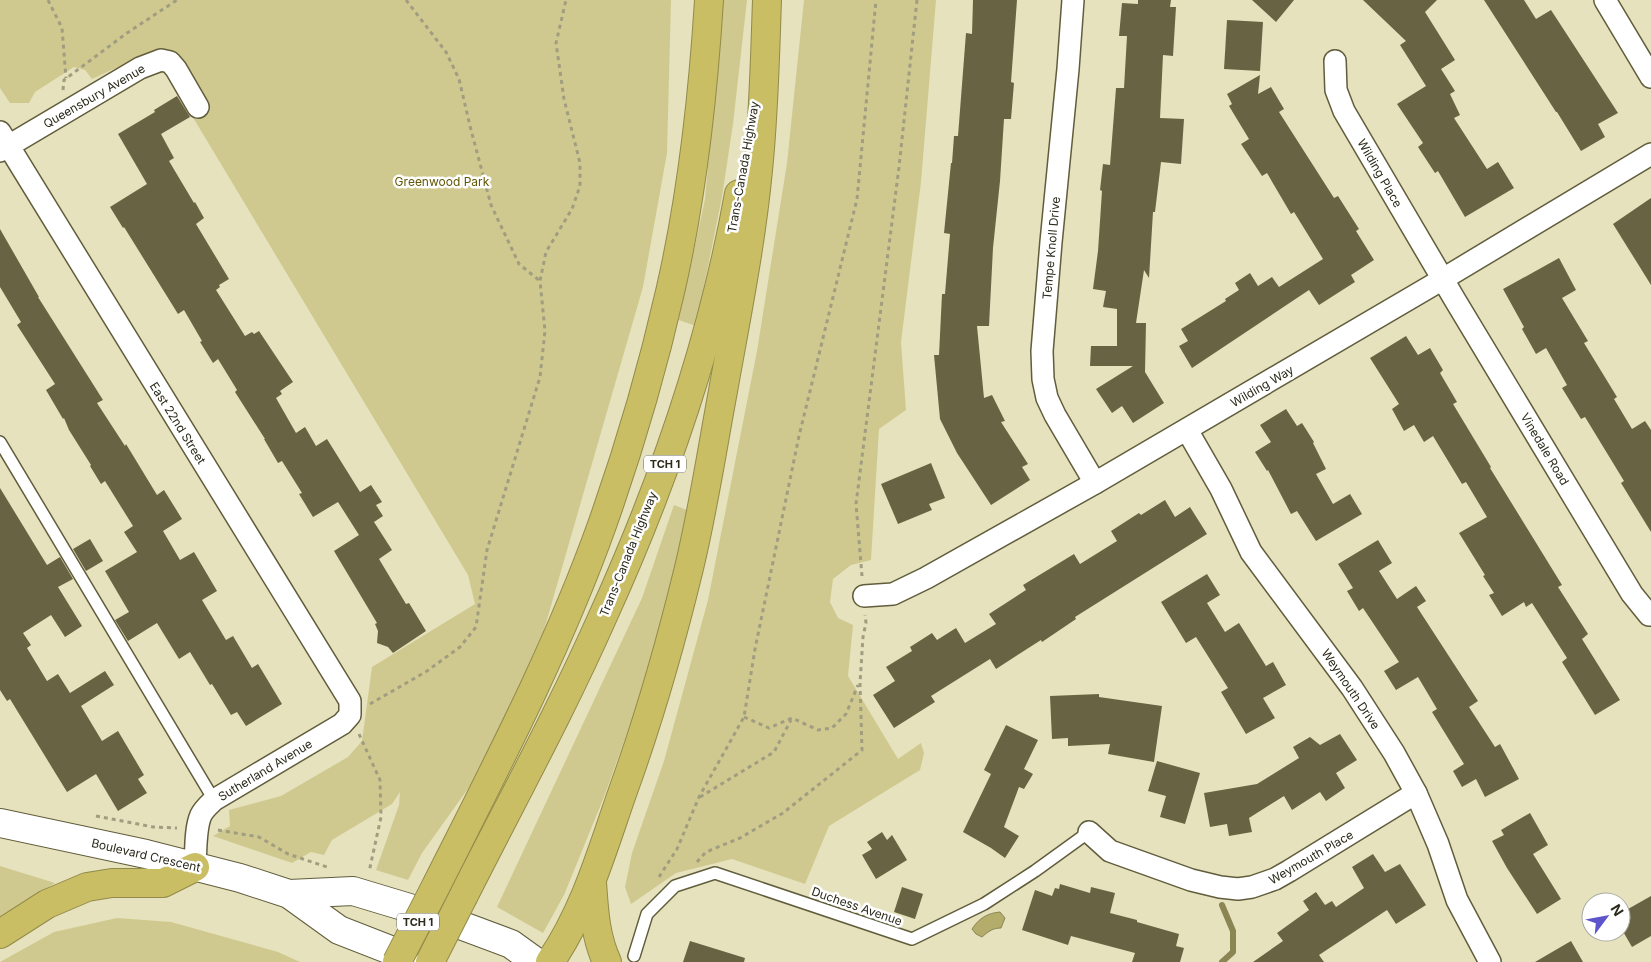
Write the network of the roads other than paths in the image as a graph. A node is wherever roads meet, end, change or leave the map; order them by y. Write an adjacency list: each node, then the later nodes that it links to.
1 (709, 0): 27 (highway, TCH 1, bridge)
2 (766, 0): 22 (highway); 27 (highway, Trans-Canada Highway / TCH 1, bridge)
3 (1073, 0): 13 (street, Tempe Knoll Drive)
4 (1605, 0): 6 (street)
5 (1336, 61): 10 (street, Wilding Place)
6 (1651, 77)
7 (198, 107): 8 (street, Queensbury Avenue)
8 (3, 143): 16 (street, East 22nd Street)
9 (1651, 154): 10 (street, Wilding Way)
10 (1443, 279): 11 (street, Wilding Way); 15 (street, Vinedale Road)
11 (1187, 430): 13 (street, Wilding Way); 17 (street, Weymouth Drive)
12 (0, 442): 18 (lane)
13 (1095, 483): 14 (street, Wilding Way)
14 (864, 596)
15 (1651, 616)
16 (350, 715): 18 (street, Sutherland Avenue)
17 (1416, 793): 20 (street, Weymouth Place); 32 (street, Weymouth Drive)
18 (214, 800): 21 (street, Sutherland Avenue)
19 (0, 823): 21 (main road, Boulevard Crescent)
20 (1089, 832): 26 (lane, Duchess Avenue)
21 (195, 866): 23 (main road, Boulevard Crescent); 25 (highway)
22 (592, 880): 30 (highway); 31 (highway)
23 (289, 894): 24 (main road, Boulevard Crescent); 27 (main road, Boulevard Crescent)
24 (431, 924): 28 (main road); 29 (main road)
25 (0, 934)
26 (634, 956)
27 (414, 961)
28 (512, 962)
29 (536, 962)
30 (550, 962)
31 (607, 962)
32 (1490, 962)

